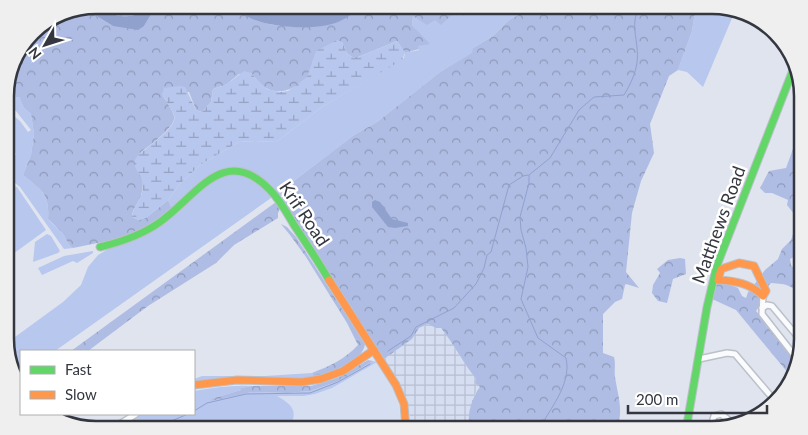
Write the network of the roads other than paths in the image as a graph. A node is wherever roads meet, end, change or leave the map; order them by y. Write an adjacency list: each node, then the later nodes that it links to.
1 (791, 75): 8 (street, Matthews Road)
2 (100, 247): 6 (street, Krif Road)
3 (763, 296): 3 (street); 4 (street)
4 (762, 308): 5 (street); 7 (street)
5 (794, 332)
6 (374, 350): 9 (street); 12 (street, Krif Road)
7 (793, 353)
8 (699, 359): 10 (street); 13 (street, Matthews Road)
9 (195, 385)
10 (771, 396)
11 (729, 420): 14 (street)
12 (406, 421)
13 (688, 421)
14 (713, 421)

